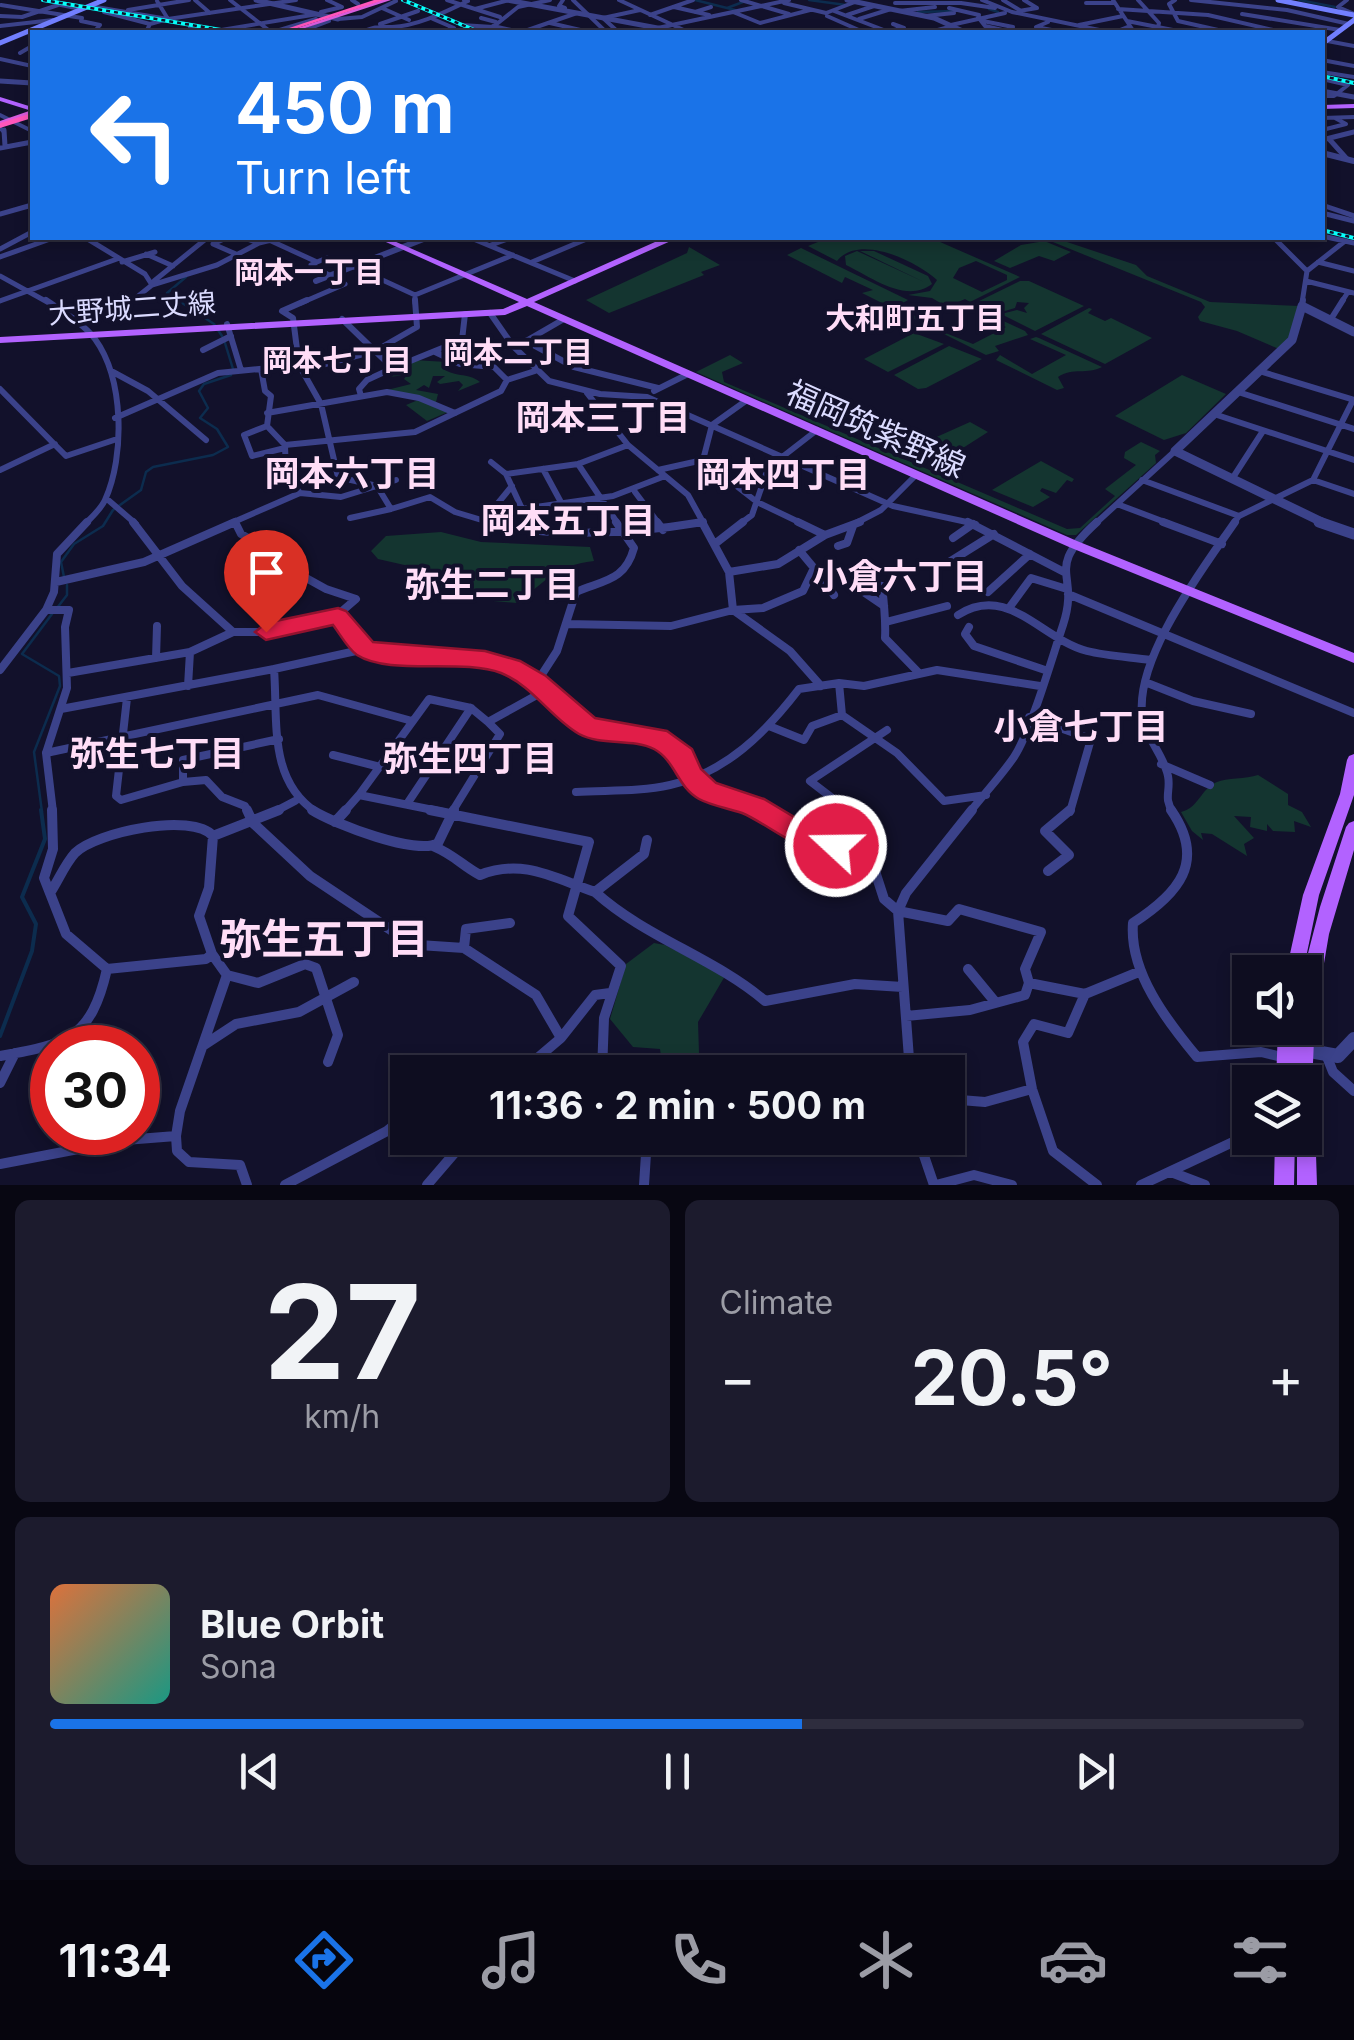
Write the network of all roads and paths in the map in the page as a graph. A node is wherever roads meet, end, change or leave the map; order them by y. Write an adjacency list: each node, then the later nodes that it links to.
1 (26, 0): 41 (street)
2 (188, 0): 28 (street); 70 (street)
3 (230, 0): 49 (street)
4 (256, 0): 33 (street)
5 (296, 0): 33 (street)
6 (327, 0): 34 (street)
7 (464, 0): 39 (street)
8 (508, 0): 40 (street); 72 (street)
9 (550, 0): 40 (street)
10 (564, 0): 51 (street)
11 (573, 0): 77 (street)
12 (619, 0): 52 (street)
13 (692, 0): 44 (street)
14 (741, 0): 42 (street)
15 (789, 0): 30 (street)
16 (982, 0): 47 (street)
17 (1003, 0): 60 (street)
18 (1024, 0): 48 (street)
19 (1138, 0): 54 (street)
20 (1175, 0): 67 (street)
21 (1191, 0): 38 (street)
22 (1256, 0): 46 (street)
23 (1278, 0): 31 (main road)
24 (1348, 0): 98 (street)
25 (384, 1): 29 (street); 82 (highway); 82 (highway); 87 (street); 131 (highway)
26 (444, 1): 39 (street)
27 (853, 1): 35 (street); 59 (street)
28 (158, 2): 56 (street); 93 (street)
29 (358, 2): 34 (street); 82 (street)
30 (782, 2): 42 (street); 53 (street)
31 (1290, 2): 55 (street); 98 (main road)
32 (92, 4): 56 (street); 62 (street); 76 (main road); 106 (street)
33 (272, 4): 49 (street); 82 (street)
34 (338, 4): 82 (street)
35 (874, 4): 43 (street); 79 (street)
36 (960, 4): 43 (street); 43 (street); 47 (street); 90 (street)
37 (1086, 4): 61 (street)
38 (1216, 4): 46 (street); 81 (street)
39 (455, 5): 71 (street); 72 (street)
40 (532, 5): 51 (street); 103 (street)
41 (1, 6): 62 (street)
42 (766, 6): 64 (street); 73 (street)
43 (895, 6): 65 (street); 69 (street)
44 (674, 7): 63 (street); 78 (street)
45 (711, 7): 63 (street)
46 (1250, 7): 55 (street); 75 (street)
47 (998, 8): 66 (street)
48 (1037, 8): 60 (street); 96 (street)
49 (240, 9): 50 (street); 107 (street)
50 (218, 10): 70 (street); 116 (street)
51 (561, 10): 68 (street)
52 (640, 10): 78 (street); 89 (street)
53 (810, 10): 73 (street); 74 (street)
54 (1148, 10): 61 (street); 67 (street); 118 (street)
55 (1287, 10): 97 (street); 98 (street)
56 (119, 11): 93 (street)
57 (418, 11): 87 (street)
58 (429, 11): 71 (street)
59 (834, 11): 74 (street); 79 (street)
60 (1021, 11): 66 (street)
61 (1120, 11): 85 (street); 114 (street); 118 (street)
62 (39, 12): 76 (street); 99 (street)
63 (695, 12): 83 (street)
64 (733, 12): 73 (street); 83 (street)
65 (882, 12): 69 (street); 95 (street)
66 (1012, 12): 90 (street); 96 (street)
67 (1174, 12): 81 (street); 120 (street)
68 (577, 13): 77 (street); 104 (street)
69 (909, 13): 84 (street)
70 (210, 14): 93 (street)
71 (444, 14): 72 (street); 88 (street)
72 (476, 14): 103 (street); 103 (street)
73 (792, 14)
74 (826, 14): 144 (street)
75 (1242, 14): 91 (street); 97 (street)
76 (66, 15): 92 (main road); 100 (street)
77 (590, 15): 89 (street); 139 (street)
78 (650, 15): 109 (street)
79 (847, 15): 95 (street)
80 (1068, 15): 96 (street)
81 (1208, 15): 91 (street)
82 (330, 16): 86 (street); 101 (street); 132 (highway)
83 (712, 16): 109 (street)
84 (924, 16): 90 (street); 111 (street)
85 (1096, 16)
86 (301, 17): 94 (street); 101 (street)
87 (400, 18): 102 (street); 108 (street)
88 (429, 18): 102 (street); 135 (street)
89 (603, 18): 119 (street); 140 (street)
90 (979, 18): 111 (street); 150 (street)
91 (1229, 19): 120 (street); 156 (street)
92 (53, 20): 99 (street); 161 (main road)
93 (168, 20): 106 (street)
94 (282, 20): 107 (street); 129 (street)
95 (858, 20): 113 (street)
96 (1052, 20): 114 (street); 122 (street)
97 (1285, 20): 157 (street); 158 (street)
98 (1352, 20): 158 (main road)
99 (0, 21)
100 (87, 22): 123 (street); 124 (street)
101 (307, 22): 130 (street)
102 (414, 22): 108 (street)
103 (496, 22): 110 (street); 136 (street)
104 (550, 23): 137 (street); 138 (street)
105 (593, 23): 138 (street)
106 (150, 24): 125 (street)
107 (260, 24): 116 (street); 128 (street)
108 (380, 24): 134 (street)
109 (671, 24): 119 (street); 143 (street)
110 (461, 25)
111 (952, 25): 148 (street); 149 (street)
112 (1023, 25): 122 (street)
113 (870, 26): 121 (street); 147 (street)
114 (1078, 26): 151 (street)
115 (190, 27): 126 (street)
116 (240, 27): 127 (street)
117 (356, 27): 133 (street)
118 (1158, 27): 152 (street); 153 (street)
119 (656, 28): 141 (street); 142 (street)
120 (1207, 28): 154 (street); 155 (street)
121 (878, 29): 145 (street); 146 (street)
122 (1033, 29)
123 (75, 30)
124 (96, 30)
125 (147, 30)
126 (194, 30)
127 (221, 30)
128 (282, 30)
129 (286, 30)
130 (288, 30)
131 (289, 30)
132 (289, 30)
133 (360, 30)
134 (367, 30)
135 (448, 30)
136 (516, 30)
137 (527, 30)
138 (577, 30)
139 (604, 30)
140 (616, 30)
141 (648, 30)
142 (668, 30)
143 (684, 30)
144 (854, 30)
145 (871, 30)
146 (881, 30)
147 (896, 30)
148 (936, 30)
149 (961, 30)
150 (1012, 30)
151 (1101, 30)
152 (1155, 30)
153 (1173, 30)
154 (1201, 30)
155 (1217, 30)
156 (1274, 30)
157 (1282, 30)
158 (1340, 30): 159 (main road)
159 (1325, 41)
160 (1325, 42): 162 (street)
161 (0, 43)
162 (1354, 46)
163 (30, 47): 164 (street)
164 (20, 53)
165 (0, 59): 167 (street)
166 (1325, 61): 168 (street)
167 (30, 62)
168 (1354, 66)
169 (1325, 75): 171 (street)
170 (1325, 76): 175 (street)
171 (1354, 77)
172 (0, 81): 173 (street)
173 (30, 84)
174 (1325, 94): 175 (street)
175 (1338, 94): 177 (street)
176 (0, 97): 180 (main road)
177 (1354, 97)
178 (1354, 106): 179 (main road)
179 (1325, 107)
180 (30, 111)
181 (30, 113): 186 (highway)
182 (30, 113): 186 (highway)
183 (1354, 117): 185 (street)
184 (1325, 118): 185 (street)
185 (1335, 118): 187 (street)
186 (3, 123): 188 (street); 193 (street)
187 (1325, 129)
188 (30, 130)
189 (1354, 132): 191 (street)
190 (1325, 140): 191 (street)
191 (1330, 140): 195 (street)
192 (30, 142): 193 (street)
193 (3, 147)
194 (1325, 154): 195 (street)
195 (1350, 160)
196 (1325, 205): 200 (street)
197 (30, 206): 198 (street)
198 (0, 214)
199 (1325, 214): 200 (street)
200 (1354, 219)
201 (30, 233): 221 (street)
202 (1325, 237): 216 (street)
203 (47, 240): 226 (street)
204 (89, 240): 227 (street)
205 (205, 240): 231 (street)
206 (222, 240): 224 (street)
207 (249, 240): 218 (street)
208 (269, 240): 218 (street); 228 (street)
209 (385, 240): 220 (main road, 福岡筑紫野線)
210 (421, 240): 220 (street)
211 (476, 240): 219 (street)
212 (505, 240): 219 (street)
213 (584, 240): 229 (street)
214 (666, 240): 239 (main road, 大野城二丈線)
215 (1276, 240): 233 (street)
216 (1345, 241): 217 (street); 230 (street)
217 (1354, 243)
218 (258, 244): 224 (street)
219 (490, 246): 225 (street)
220 (403, 247): 232 (street); 235 (main road, 福岡筑紫野線)
221 (0, 249)
222 (155, 252): 223 (street)
223 (146, 254): 227 (street); 231 (street)
224 (236, 254): 241 (street)
225 (513, 255): 229 (street); 235 (street)
226 (0, 257)
227 (120, 260): 241 (street); 242 (street)
228 (318, 262): 232 (street); 236 (street)
229 (532, 262): 239 (street)
230 (1318, 262): 233 (street); 234 (street)
231 (173, 266): 241 (street)
232 (350, 267): 236 (street); 244 (street)
233 (1307, 271): 240 (street)
234 (1354, 271)
235 (466, 274): 244 (street); 246 (main road, 福岡筑紫野線)
236 (329, 275): 238 (street); 255 (street)
237 (0, 276): 242 (street)
238 (316, 280)
239 (575, 281): 246 (main road, 大野城二丈線)
240 (1306, 281): 243 (street); 247 (street)
241 (151, 284): 251 (street)
242 (29, 290): 245 (street); 251 (street)
243 (1351, 293): 254 (street)
244 (415, 296): 250 (street)
245 (0, 301)
246 (528, 303): 248 (main road, 大野城二丈線); 253 (main road, 福岡筑紫野線)
247 (1303, 305): 254 (street); 272 (street)
248 (490, 313): 249 (main road, 大野城二丈線); 263 (street)
249 (465, 314): 250 (main road, 大野城二丈線); 260 (street)
250 (417, 316): 252 (main road, 大野城二丈線); 265 (street)
251 (73, 319): 258 (street)
252 (342, 319): 255 (main road, 大野城二丈線); 265 (street)
253 (564, 319): 262 (street); 274 (main road, 福岡筑紫野線)
254 (1331, 320): 257 (street)
255 (294, 321): 256 (main road, 大野城二丈線); 267 (street)
256 (227, 324): 258 (main road, 大野城二丈線); 259 (street)
257 (1354, 332)
258 (90, 334): 261 (main road, 大野城二丈線); 273 (street)
259 (231, 336): 264 (street); 270 (street)
260 (462, 340): 263 (street); 266 (street)
261 (2, 341)
262 (526, 341): 263 (street); 276 (street)
263 (514, 346): 271 (street)
264 (203, 350)
265 (374, 351): 267 (street); 268 (street)
266 (435, 352): 268 (street); 275 (street)
267 (300, 368): 269 (street); 285 (street)
268 (393, 368): 280 (street)
269 (261, 369): 270 (street); 286 (street)
270 (241, 370): 284 (street)
271 (535, 371): 275 (street); 278 (street)
272 (1259, 371): 279 (street); 283 (street)
273 (113, 372): 284 (street); 289 (street)
274 (688, 374): 276 (street); 282 (main road, 福岡筑紫野線)
275 (508, 380): 287 (street)
276 (658, 388): 281 (street)
277 (0, 389): 299 (street)
278 (583, 391): 281 (street); 300 (street)
279 (1238, 392): 288 (street); 290 (street)
280 (361, 396): 285 (street); 287 (street)
281 (646, 397): 291 (street)
282 (746, 400): 291 (street); 294 (main road, 福岡筑紫野線)
283 (1354, 400): 290 (street)
284 (158, 402): 289 (street); 297 (street)
285 (321, 404): 286 (street); 298 (street)
286 (267, 412): 292 (street)
287 (454, 413): 298 (street)
288 (1214, 414): 295 (street); 302 (street)
289 (114, 418): 296 (street)
290 (1340, 424): 293 (street); 303 (street)
291 (712, 425): 304 (street); 305 (street)
292 (267, 426): 301 (street); 301 (street)
293 (1354, 428)
294 (816, 430): 304 (street); 313 (main road, 福岡筑紫野線)
295 (1264, 431): 303 (street); 314 (street)
296 (117, 439): 299 (street); 326 (street)
297 (206, 440)
298 (330, 442): 301 (street); 318 (street)
299 (56, 444): 310 (street)
300 (628, 445): 308 (street); 311 (street)
301 (285, 446): 321 (street)
302 (1174, 451): 314 (street); 316 (street)
303 (1326, 451): 306 (street); 317 (street)
304 (783, 456): 324 (street); 325 (street)
305 (703, 460): 311 (street); 324 (street)
306 (1354, 460)
307 (491, 462): 312 (street)
308 (578, 464): 309 (street); 329 (street)
309 (543, 468): 312 (street); 328 (street)
310 (0, 470)
311 (662, 473): 320 (street); 336 (street)
312 (506, 474): 319 (street)
313 (916, 474): 325 (street); 347 (main road, 福岡筑紫野線)
314 (1232, 479): 323 (street)
315 (396, 480): 318 (street)
316 (1142, 480): 327 (street); 332 (street)
317 (1313, 480): 322 (street); 323 (street)
318 (378, 486): 321 (street); 330 (street)
319 (512, 486): 331 (street); 334 (street)
320 (635, 492): 329 (street); 340 (street)
321 (300, 493): 335 (street)
322 (1354, 494)
323 (1272, 499): 332 (street); 343 (street)
324 (757, 502): 344 (street); 346 (street)
325 (887, 503): 337 (street); 338 (street)
326 (113, 504): 351 (street); 357 (street)
327 (1117, 504): 347 (street); 348 (street)
328 (563, 506): 329 (street); 331 (street)
329 (605, 506): 341 (street)
330 (391, 509): 333 (street); 334 (street)
331 (522, 509): 339 (street)
332 (1239, 516): 348 (street)
333 (350, 518)
334 (484, 520): 339 (street)
335 (235, 522): 351 (street); 368 (street)
336 (703, 522): 340 (street); 346 (street)
337 (974, 523): 342 (street); 345 (street)
338 (853, 526): 344 (street); 349 (street)
339 (532, 530): 341 (street)
340 (664, 530): 341 (street)
341 (625, 534): 370 (street)
342 (994, 534): 352 (street); 353 (street)
343 (1354, 534)
344 (825, 535): 350 (street)
345 (953, 538)
346 (716, 543): 355 (street)
347 (1073, 544): 356 (street); 360 (main road, 福岡筑紫野線)
348 (1222, 544): 360 (street)
349 (838, 546)
350 (799, 550): 354 (street); 355 (street)
351 (158, 554): 357 (street); 373 (street)
352 (1030, 554): 356 (street); 359 (street)
353 (946, 564)
354 (814, 568): 361 (street); 366 (street)
355 (730, 572): 366 (street)
356 (1064, 572): 358 (street)
357 (56, 582): 365 (street)
358 (1067, 591): 364 (street); 374 (street); 375 (street)
359 (988, 592)
360 (1187, 592): 374 (street); 379 (main road, 福岡筑紫野線)
361 (834, 595)
362 (884, 606): 369 (street)
363 (947, 606): 369 (street)
364 (1009, 608): 367 (street); 375 (street)
365 (49, 609): 382 (street); 385 (street)
366 (733, 610): 370 (street); 390 (street)
367 (958, 615)
368 (338, 616): 373 (street); 376 (street)
369 (886, 622): 384 (street)
370 (566, 624): 386 (street)
371 (156, 626): 378 (street)
372 (969, 627): 383 (street)
373 (233, 632): 377 (street)
374 (1167, 635): 380 (street); 399 (street)
375 (1058, 638): 380 (street); 383 (street)
376 (365, 649): 381 (street); 386 (street)
377 (190, 652): 378 (street); 389 (street)
378 (156, 658): 385 (street)
379 (1354, 658)
380 (1151, 660): 388 (street)
381 (274, 669): 389 (street); 395 (street)
382 (0, 670)
383 (1045, 670): 391 (street)
384 (918, 672): 387 (street); 391 (street)
385 (68, 674): 396 (street)
386 (537, 682): 392 (street)
387 (839, 683): 390 (street); 400 (street)
388 (1150, 684): 394 (street); 413 (street)
389 (188, 686): 393 (street)
390 (821, 686): 405 (street)
391 (1040, 686): 402 (street)
392 (546, 690): 404 (street); 415 (street)
393 (127, 698): 396 (street); 407 (street)
394 (1193, 700): 398 (street); 401 (street)
395 (277, 704): 403 (street); 407 (street); 409 (street)
396 (61, 708): 410 (street)
397 (471, 708): 403 (street); 404 (street); 426 (street)
398 (1196, 713)
399 (1354, 713)
400 (842, 714): 405 (street); 408 (street)
401 (1251, 714)
402 (1029, 716): 424 (street); 435 (street)
403 (412, 721): 414 (street)
404 (488, 722): 427 (street)
405 (768, 726): 415 (street)
406 (887, 730): 408 (street)
407 (122, 736): 410 (street); 418 (street)
408 (876, 738): 424 (street); 433 (street)
409 (279, 739): 418 (street); 425 (street)
410 (46, 753): 438 (street)
411 (333, 755): 414 (street)
412 (1354, 760): 416 (main road)
413 (1161, 764): 419 (street); 447 (street)
414 (380, 766): 423 (street)
415 (691, 775): 420 (street); 433 (street)
416 (1354, 775): 422 (main road)
417 (597, 776): 420 (street)
418 (182, 782): 429 (street)
419 (1210, 785)
420 (598, 790): 421 (street)
421 (576, 792)
422 (1350, 792): 443 (main road)
423 (360, 795): 426 (street); 428 (street)
424 (986, 795): 439 (street)
425 (296, 801): 428 (street); 429 (street)
426 (407, 804): 427 (street)
427 (452, 813): 434 (street); 436 (street)
428 (335, 822): 434 (street)
429 (253, 824): 431 (street); 441 (street)
430 (1354, 827): 444 (main road)
431 (213, 836): 438 (street); 442 (street)
432 (647, 840): 437 (street)
433 (836, 846): 439 (street)
434 (435, 847): 436 (street)
435 (1048, 872)
436 (578, 887): 437 (street); 452 (street)
437 (595, 892): 451 (street)
438 (50, 893): 445 (street)
439 (898, 911): 450 (street); 451 (street)
440 (510, 924): 441 (street)
441 (464, 948): 457 (street)
442 (212, 954): 445 (street); 448 (street)
443 (1298, 955)
444 (1314, 955)
445 (107, 969): 462 (street)
446 (968, 969): 455 (street)
447 (1142, 971): 453 (street); 459 (street)
448 (227, 976): 454 (street); 461 (street)
449 (354, 982): 454 (street)
450 (1029, 983): 453 (street); 455 (street)
451 (904, 987): 456 (street)
452 (610, 993): 457 (street); 464 (street)
453 (1086, 994): 469 (street)
454 (329, 998): 461 (street); 467 (street)
455 (996, 1003): 456 (street)
456 (906, 1016): 465 (street)
457 (560, 1038): 463 (street)
458 (1354, 1039): 466 (street)
459 (1285, 1045)
460 (1302, 1045): 466 (street)
461 (202, 1046): 473 (street)
462 (8, 1054): 468 (street)
463 (540, 1055)
464 (600, 1055)
465 (909, 1055)
466 (1327, 1056): 470 (street)
467 (328, 1062)
468 (0, 1083)
469 (1032, 1088): 471 (street); 488 (street)
470 (1354, 1092)
471 (965, 1100)
472 (390, 1128): 483 (street)
473 (176, 1136): 480 (street); 482 (street)
474 (1232, 1143): 481 (street)
475 (453, 1155): 484 (street)
476 (646, 1155): 485 (street)
477 (924, 1155): 486 (street)
478 (1285, 1155): 491 (main road)
479 (1306, 1155): 492 (main road)
480 (0, 1164)
481 (1172, 1172): 489 (street); 490 (street)
482 (247, 1185)
483 (285, 1185)
484 (427, 1185)
485 (644, 1185)
486 (935, 1185): 487 (street)
487 (1012, 1185)
488 (1097, 1185)
489 (1141, 1185)
490 (1205, 1185)
491 (1284, 1185)
492 (1307, 1185)

